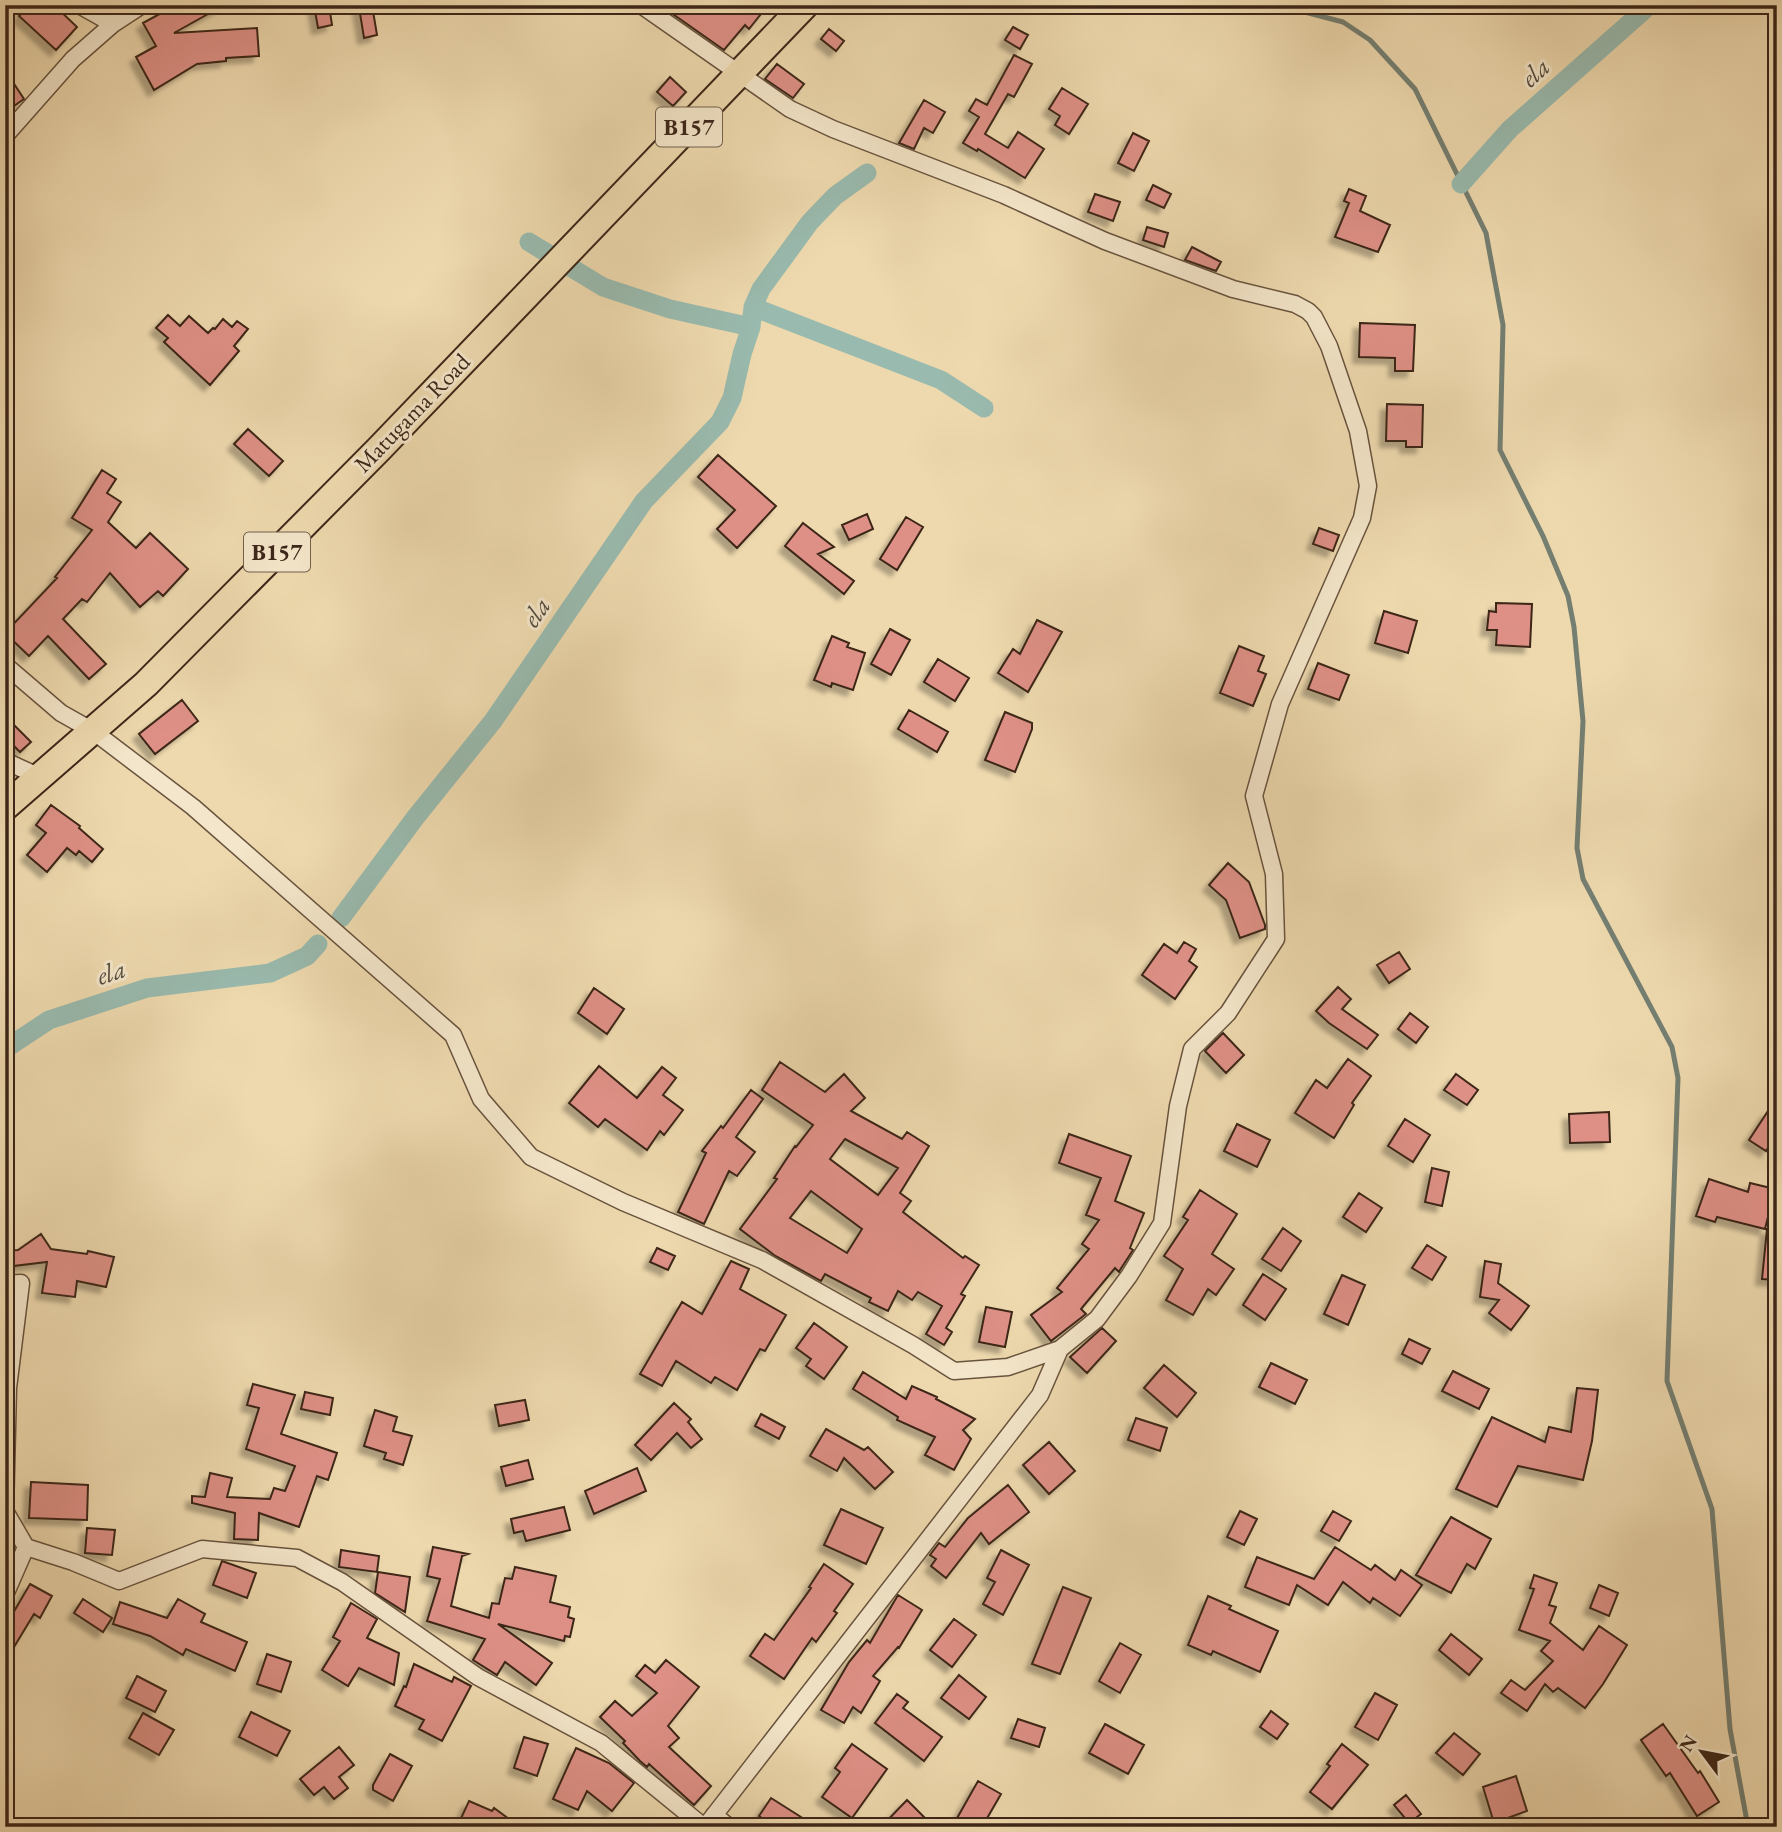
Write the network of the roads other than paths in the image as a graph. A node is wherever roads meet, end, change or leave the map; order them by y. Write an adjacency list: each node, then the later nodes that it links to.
1 (79, 5): 5 (street)
2 (142, 5): 5 (street)
3 (641, 5): 6 (street)
4 (805, 5): 6 (main road, Matugama Road / B157)
5 (113, 24): 7 (street)
6 (741, 73): 9 (main road, Matugama Road / B157); 14 (street)
7 (5, 136)
8 (5, 665): 9 (street)
9 (93, 731): 11 (main road, Matugama Road / B157); 14 (street)
10 (5, 761): 11 (street)
11 (40, 777): 12 (main road, Matugama Road / B157)
12 (5, 807)
13 (5, 1284): 15 (street)
14 (1060, 1349): 17 (street)
15 (26, 1547): 16 (street); 17 (street)
16 (5, 1595)
17 (708, 1823): 18 (street)
18 (729, 1827)

